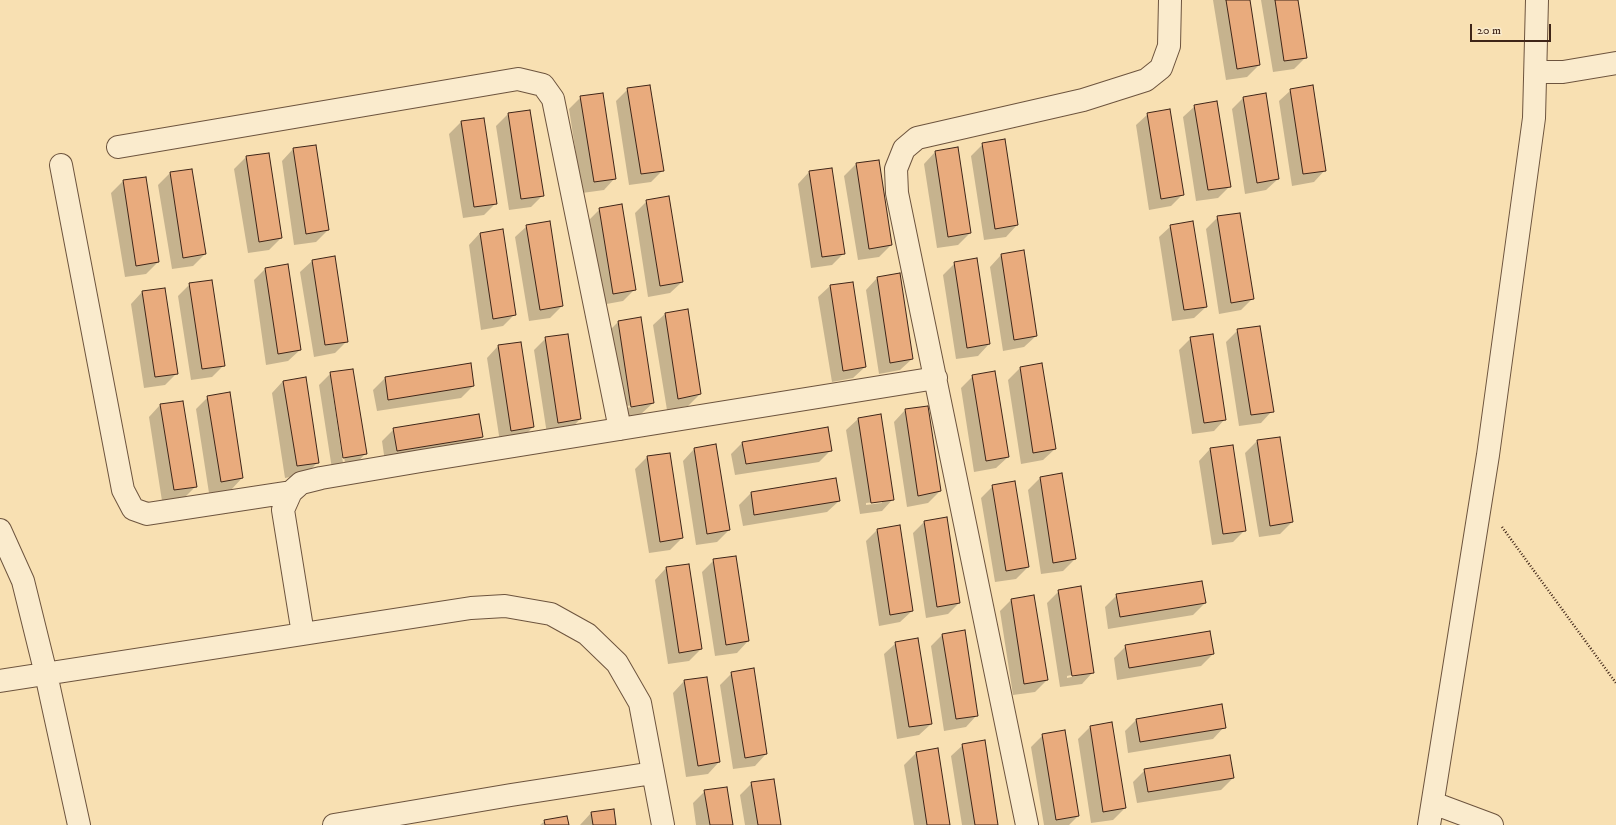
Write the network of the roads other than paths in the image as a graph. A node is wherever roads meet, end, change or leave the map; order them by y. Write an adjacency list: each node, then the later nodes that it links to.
1 (1170, 0): 7 (street)
2 (1537, 0): 4 (street)
3 (1616, 63): 4 (street)
4 (1536, 72): 15 (street)
5 (118, 147): 8 (street)
6 (61, 165): 9 (street)
7 (936, 378): 8 (street); 19 (street)
8 (620, 429): 9 (street)
9 (291, 492): 11 (street)
10 (0, 530): 12 (street)
11 (303, 634): 12 (street); 14 (street)
12 (46, 674): 13 (street); 16 (street)
13 (0, 681)
14 (653, 773): 17 (street); 18 (street)
15 (1433, 803): 20 (street); 21 (street)
16 (79, 825)
17 (334, 825)
18 (663, 825)
19 (1027, 825)
20 (1430, 825)
21 (1492, 825)

